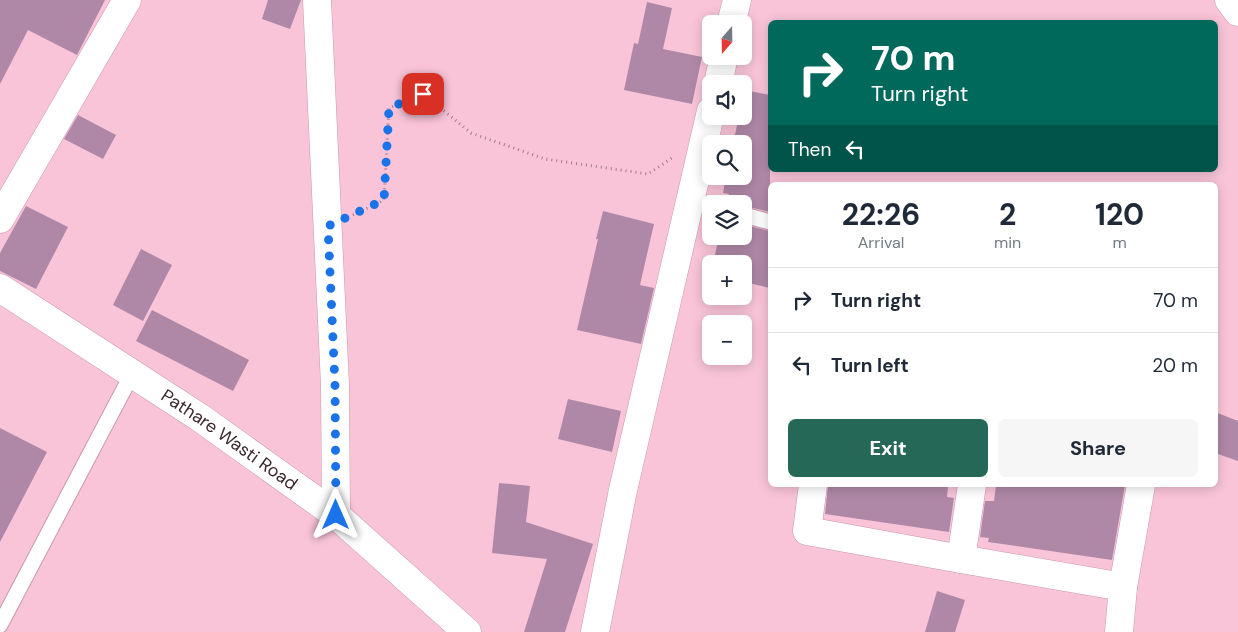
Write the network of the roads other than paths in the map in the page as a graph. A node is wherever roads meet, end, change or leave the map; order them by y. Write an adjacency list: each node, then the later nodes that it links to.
1 (127, 0): 10 (street)
2 (317, 0): 17 (street)
3 (737, 0): 6 (street)
4 (1229, 0): 5 (street)
5 (1238, 12)
6 (734, 15)
7 (708, 125): 8 (street)
8 (701, 204): 22 (street)
9 (752, 217): 11 (lane)
10 (0, 219)
11 (768, 221)
12 (0, 288): 13 (street, Pathare Wasti Road)
13 (132, 374): 17 (street, Pathare Wasti Road); 20 (lane)
14 (813, 487): 18 (street)
15 (972, 487): 18 (street)
16 (1141, 487): 19 (street)
17 (336, 515): 21 (street, Pathare Wasti Road)
18 (960, 559): 19 (street)
19 (1123, 587): 23 (street)
20 (0, 625)
21 (467, 632)
22 (595, 632)
23 (1119, 632)

